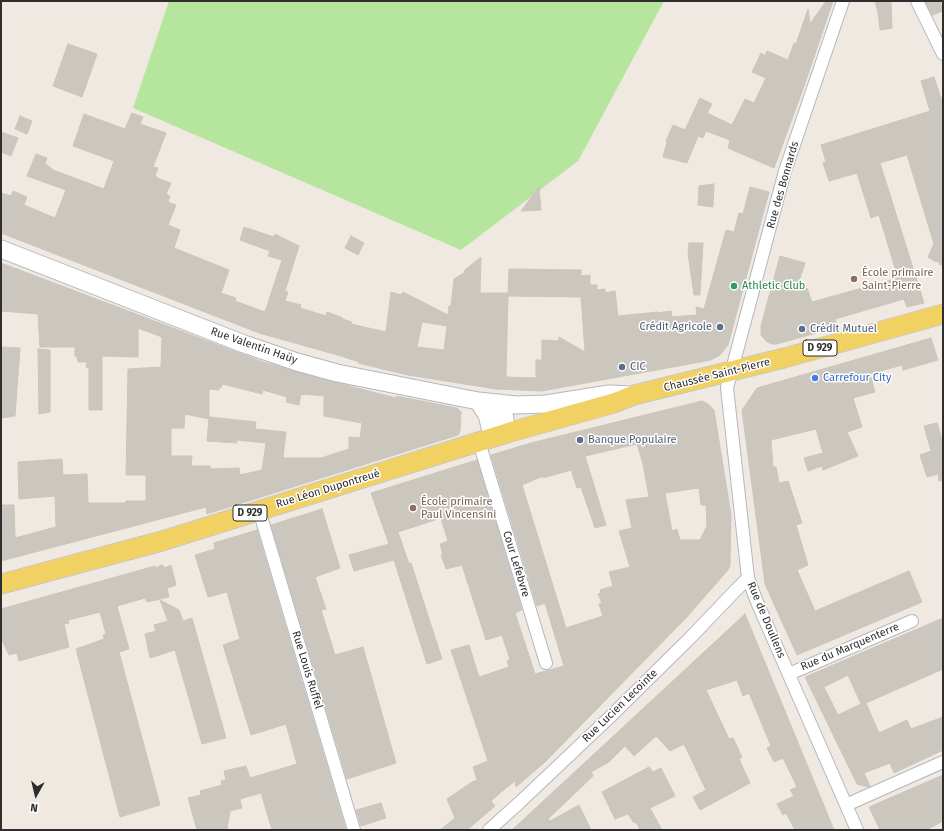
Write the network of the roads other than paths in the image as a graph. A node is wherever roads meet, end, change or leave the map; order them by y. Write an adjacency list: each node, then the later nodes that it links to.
1 (843, 1): 6 (street, Rue des Bonnards)
2 (917, 1): 3 (street)
3 (943, 54)
4 (1, 249): 8 (street, Rue Valentin Haüy)
5 (943, 314): 6 (main road, Chaussée Saint-Pierre / D 929)
6 (731, 372): 7 (main road, Chaussée Saint-Pierre / D 929); 12 (street, Rue de Doullens)
7 (634, 395): 9 (street, D 929); 10 (main road, Chaussée Saint-Pierre / D 929)
8 (478, 401): 9 (street, D 929); 10 (street)
9 (500, 404): 10 (street)
10 (493, 437): 11 (main road, Rue Léon Dupontreué / D 929); 15 (street, Cour Lefebvre)
11 (259, 510): 13 (main road, Rue Léon Dupontreué / D 929); 19 (street, Rue Louis Ruffel)
12 (748, 578): 16 (street, Rue de Doullens); 20 (street, Rue Lucien Lecointe)
13 (1, 584)
14 (912, 621): 16 (street, Rue du Marquenterre)
15 (546, 663)
16 (789, 674): 18 (street, Rue de Doullens)
17 (943, 762): 18 (street)
18 (846, 805): 21 (street, Rue de Doullens)
19 (354, 830)
20 (489, 830)
21 (857, 830)

